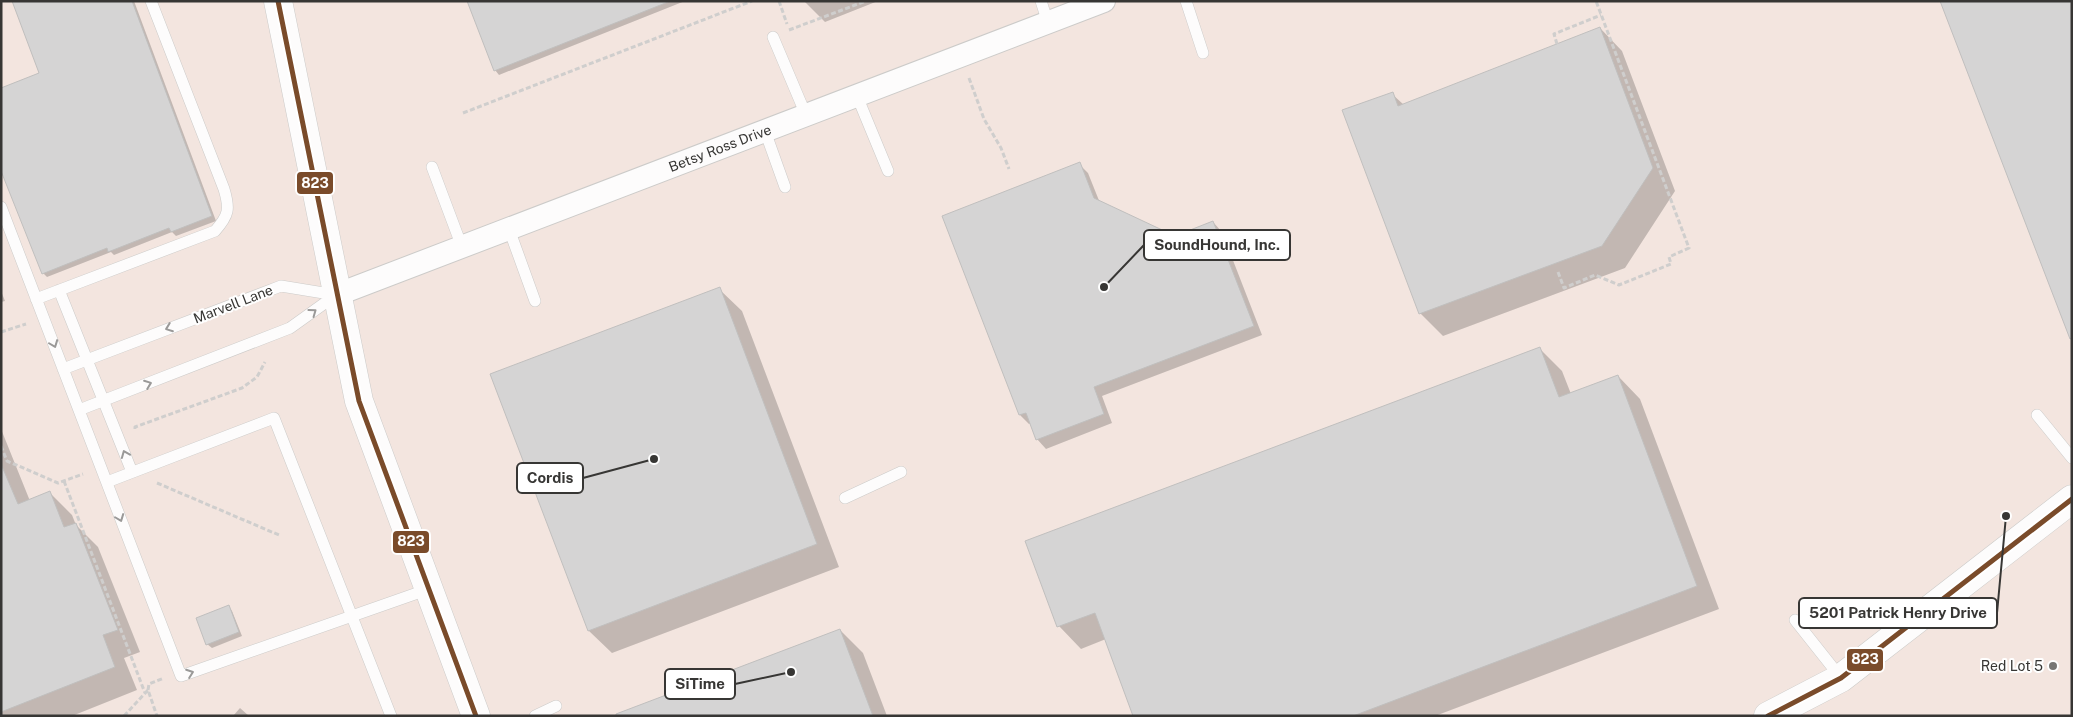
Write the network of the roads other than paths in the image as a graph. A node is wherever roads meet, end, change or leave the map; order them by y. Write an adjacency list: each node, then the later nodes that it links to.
1 (151, 1): 18 (lane)
2 (278, 1): 19 (street)
3 (1041, 1): 6 (lane)
4 (1104, 1): 6 (street, Betsy Ross Drive)
5 (1186, 1): 8 (lane)
6 (1048, 23): 9 (street, Betsy Ross Drive)
7 (774, 37): 10 (lane)
8 (1203, 53)
9 (858, 96): 10 (street, Betsy Ross Drive); 13 (lane)
10 (806, 115): 11 (street, Betsy Ross Drive)
11 (765, 131): 14 (lane); 16 (street, Betsy Ross Drive)
12 (432, 167): 17 (lane)
13 (888, 171)
14 (785, 187)
15 (1, 207): 20 (lane)
16 (509, 229): 17 (street, Betsy Ross Drive); 21 (lane)
17 (462, 247): 19 (street, Betsy Ross Drive)
18 (59, 290): 20 (lane); 22 (lane)
19 (336, 295): 22 (lane, Marvell Lane, one-way to 22); 24 (lane, one-way to 19); 33 (street)
20 (36, 299): 23 (lane, one-way to 23)
21 (535, 302)
22 (87, 360): 23 (lane, Marvell Lane); 24 (lane)
23 (63, 369): 25 (lane)
24 (103, 401): 25 (lane); 28 (lane, one-way to 24)
25 (79, 410): 30 (lane)
26 (2037, 415): 27 (lane)
27 (2072, 458)
28 (132, 472): 30 (lane); 34 (lane)
29 (901, 472): 31 (lane)
30 (106, 482): 34 (lane, one-way to 34)
31 (845, 498)
32 (2072, 499): 36 (street)
33 (429, 589): 34 (lane); 39 (street)
34 (350, 615): 38 (lane)
35 (1795, 620): 36 (lane)
36 (1841, 678): 41 (street)
37 (556, 706): 40 (lane)
38 (391, 716)
39 (476, 716)
40 (535, 716)
41 (1768, 716)

